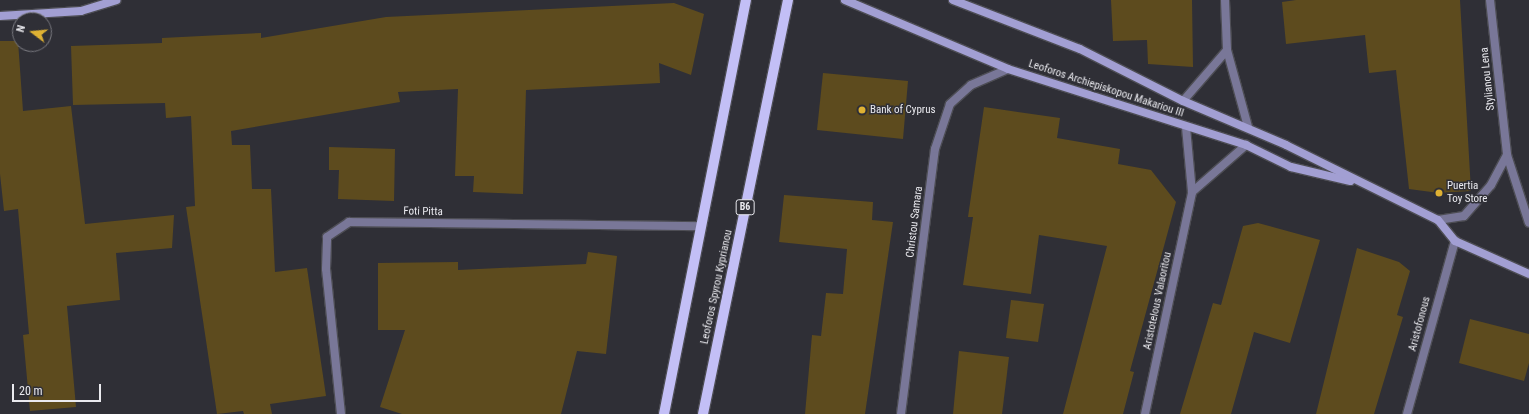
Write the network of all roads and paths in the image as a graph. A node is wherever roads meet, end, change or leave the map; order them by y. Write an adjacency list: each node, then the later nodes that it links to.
1 (116, 0): 8 (main road)
2 (746, 0): 20 (main road)
3 (788, 0): 25 (main road, Leoforos Spyrou Kyprianou / B6)
4 (845, 0): 10 (main road, Leoforos Archiepiskopou Makariou III)
5 (953, 0): 11 (main road, Leoforos Archiepiskopou Makariou III)
6 (1225, 0): 9 (street)
7 (1490, 0): 15 (street, Stylianou Lena)
8 (0, 16)
9 (1227, 50): 11 (street); 13 (street)
10 (1008, 69): 12 (main road, Leoforos Archiepiskopou Makariou III); 26 (street, Christou Samara)
11 (1183, 101): 13 (main road, Leoforos Archiepiskopou Makariou III)
12 (1186, 127): 14 (main road, Leoforos Archiepiskopou Makariou III); 17 (street, Aristotelous Valaoritou)
13 (1248, 127): 16 (main road, Leoforos Archiepiskopou Makariou III)
14 (1246, 145): 16 (main road, Leoforos Archiepiskopou Makariou III); 17 (street)
15 (1507, 155): 18 (street); 19 (street, Stylianou Lena)
16 (1364, 185): 18 (main road, Leoforos Archiepiskopou Makariou III)
17 (1192, 192): 27 (street, Aristotelous Valaoritou)
18 (1438, 220): 21 (main road, Leoforos Archiepiskopou Makariou III)
19 (1529, 223)
20 (700, 226): 23 (street, Foti Pitta); 24 (main road)
21 (1454, 241): 22 (main road, Leoforos Archiepiskopou Makariou III); 28 (street, Aristofonous)
22 (1529, 274)
23 (341, 414)
24 (664, 414)
25 (703, 414)
26 (901, 414)
27 (1145, 414)
28 (1407, 414)

